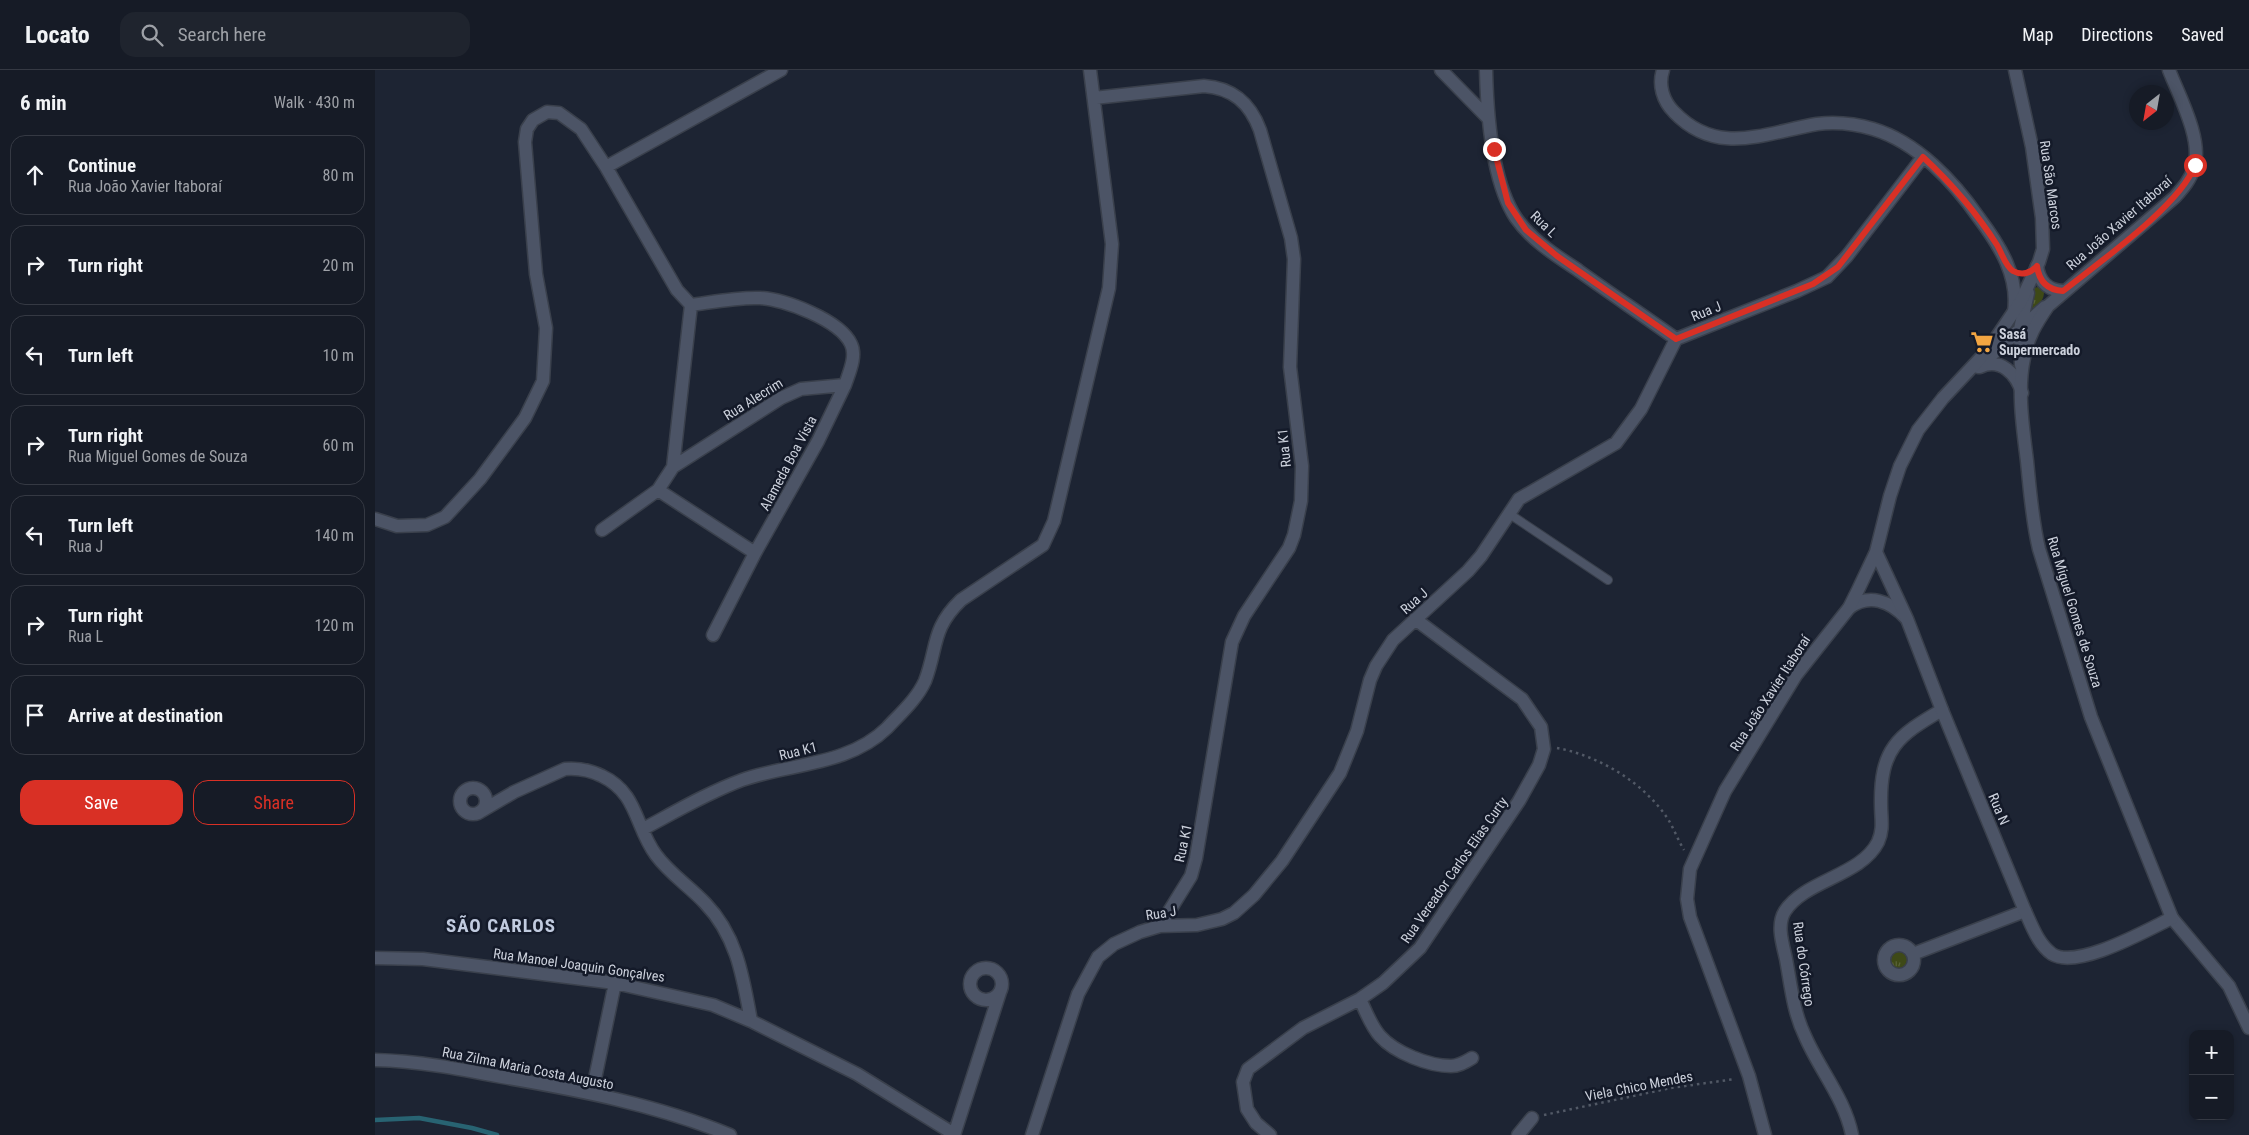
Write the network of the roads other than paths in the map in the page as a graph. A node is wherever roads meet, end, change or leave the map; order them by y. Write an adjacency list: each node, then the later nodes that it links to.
1 (781, 70): 11 (street)
2 (1090, 70): 8 (street, Rua K1)
3 (1441, 70): 9 (street)
4 (1486, 70): 9 (street, Rua L)
5 (1663, 70): 10 (street)
6 (2015, 70): 13 (street, Rua São Marcos)
7 (2169, 70): 14 (street, Rua João Xavier Itaboraí)
8 (1094, 98): 38 (street, Rua K1); 41 (street, Rua K1)
9 (1487, 116): 19 (street, Rua L)
10 (1923, 157): 12 (street); 19 (street, Rua J)
11 (606, 167): 15 (street); 27 (street)
12 (2009, 267): 13 (street); 16 (street)
13 (2036, 270): 14 (street); 16 (street, Rua São Marcos); 18 (street)
14 (2061, 293): 17 (street, Rua João Xavier Itaboraí); 18 (street)
15 (691, 304): 22 (street); 24 (street)
16 (2017, 306): 21 (street, Rua João Xavier Itaboraí)
17 (2048, 306): 23 (street, Rua Miguel Gomes de Souza)
18 (2020, 330): 20 (street); 23 (street)
19 (1676, 339): 26 (street, Rua J)
20 (1979, 367): 21 (street); 23 (street)
21 (1958, 382): 29 (street, Rua João Xavier Itaboraí)
22 (845, 385): 24 (street, Rua Alecrim); 30 (street, Alameda Boa Vista)
23 (2022, 387): 40 (street, Rua Miguel Gomes de Souza)
24 (673, 467): 25 (street, Rua Alecrim)
25 (658, 490): 28 (street, Rua Alecrim); 30 (street)
26 (1508, 513): 31 (lane); 33 (street, Rua J)
27 (375, 519)
28 (602, 530)
29 (1876, 552): 32 (street, Rua João Xavier Itaboraí); 34 (street, Rua N)
30 (755, 553): 35 (street, Alameda Boa Vista)
31 (1608, 580)
32 (1849, 608): 34 (street); 58 (street, Rua João Xavier Itaboraí)
33 (1415, 619): 41 (street, Rua J); 46 (street, Rua Vereador Carlos Elias Curty)
34 (1907, 619): 36 (street, Rua N)
35 (713, 635)
36 (1942, 710): 39 (street, Rua N); 59 (street, Rua do Córrego)
37 (478, 813): 38 (street)
38 (643, 829): 47 (street)
39 (2025, 911): 40 (street, Rua N); 42 (street)
40 (2172, 918): 48 (street, Rua Miguel Gomes de Souza)
41 (1159, 926): 55 (street, Rua J)
42 (1913, 954)
43 (375, 958): 44 (street, Rua Manoel Joaquin Gonçalves)
44 (615, 983): 47 (street, Rua Manoel Joaquin Gonçalves); 51 (street)
45 (1001, 989): 53 (street)
46 (1360, 999): 49 (street); 56 (street, Rua Vereador Carlos Elias Curty)
47 (751, 1021): 53 (street, Rua Manoel Joaquin Gonçalves)
48 (2249, 1028)
49 (1472, 1058)
50 (375, 1060): 51 (street, Rua Zilma Maria Costa Augusto)
51 (592, 1093): 54 (street, Rua Zilma Maria Costa Augusto)
52 (1532, 1118): 57 (street)
53 (954, 1134)
54 (730, 1135)
55 (1032, 1135)
56 (1270, 1135)
57 (1518, 1135)
58 (1765, 1135)
59 (1852, 1135)

